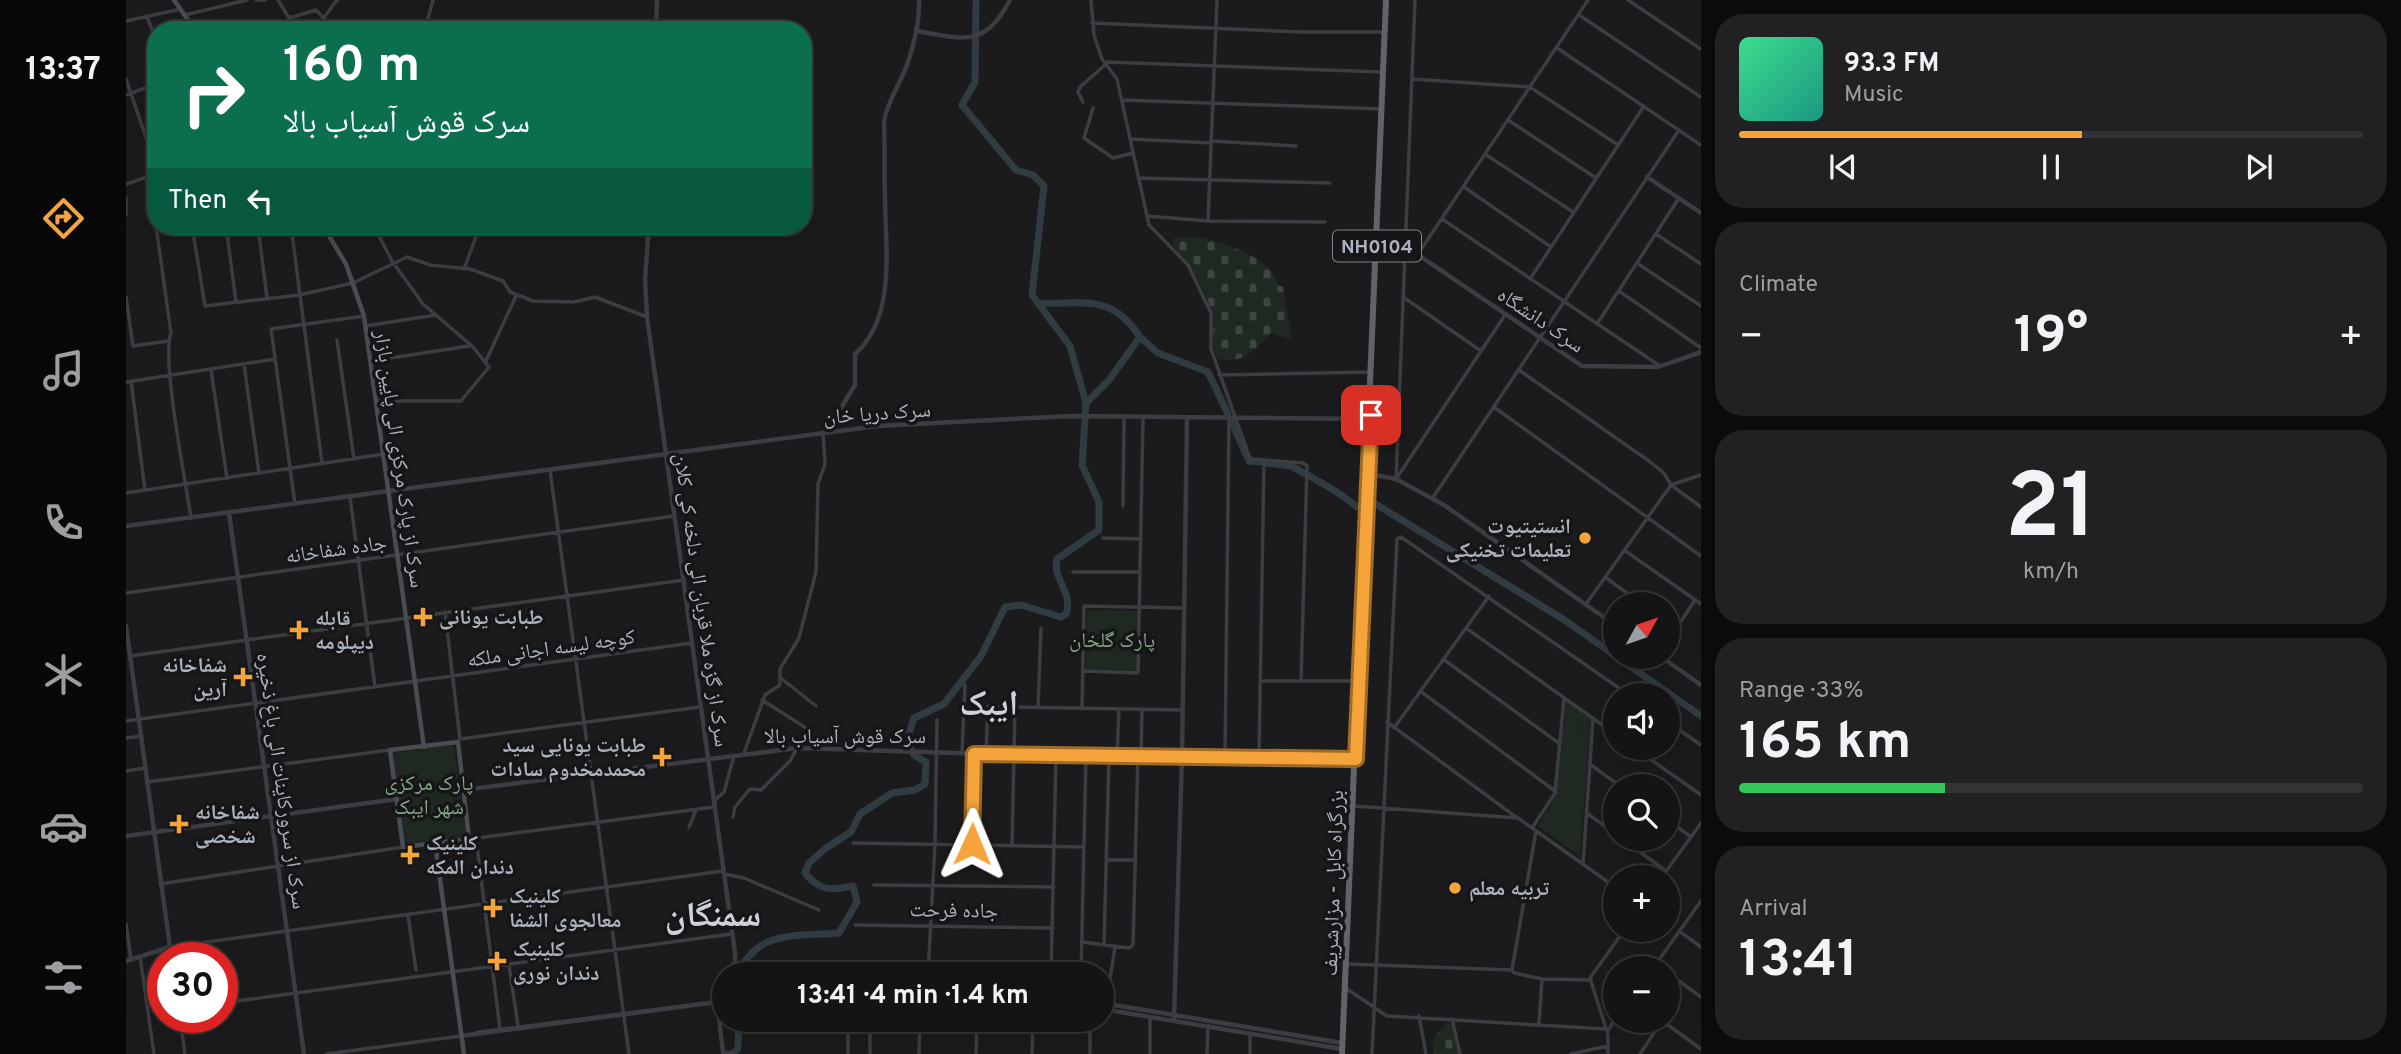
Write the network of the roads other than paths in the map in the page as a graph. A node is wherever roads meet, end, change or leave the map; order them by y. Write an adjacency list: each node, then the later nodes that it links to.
1 (174, 0): 17 (main road)
2 (247, 0): 18 (street)
3 (256, 0): 4 (street)
4 (265, 0)
5 (278, 0): 21 (street)
6 (337, 0): 21 (street)
7 (433, 0): 25 (street)
8 (657, 0): 26 (street)
9 (919, 0): 29 (street)
10 (1010, 0): 29 (street)
11 (1091, 0): 27 (street)
12 (1217, 0): 28 (street)
13 (1386, 0): 30 (highway, بزرگراه کابل - مزارشریف / NH0104)
14 (1415, 0): 37 (street)
15 (1588, 0): 19 (street)
16 (1628, 0): 32 (street)
17 (181, 9): 18 (main road); 20 (street)
18 (185, 15): 24 (main road)
19 (1579, 15): 31 (street); 41 (street)
20 (147, 17): 22 (street); 23 (street)
21 (323, 19)
22 (126, 21)
23 (149, 21)
24 (189, 21)
25 (427, 21)
26 (656, 21)
27 (1092, 23): 28 (street); 33 (street)
28 (1215, 29): 30 (street); 34 (street)
29 (918, 31): 135 (street)
30 (1385, 32): 35 (highway, بزرگراه کابل - مزارشریف / NH0104)
31 (1557, 48): 39 (street); 45 (street)
32 (1701, 48)
33 (1105, 63): 34 (street); 42 (street); 43 (street)
34 (1214, 66): 35 (street); 44 (street)
35 (1384, 72): 47 (highway, بزرگراه کابل - مزارشریف / NH0104)
36 (126, 79): 40 (street)
37 (1412, 79): 39 (street); 86 (street)
38 (147, 87): 40 (street)
39 (1530, 87): 48 (street); 53 (street)
40 (129, 94): 52 (street)
41 (1701, 97)
42 (1122, 100): 44 (street); 50 (street)
43 (1083, 102)
44 (1212, 104): 47 (street); 51 (street)
45 (1644, 106): 49 (street); 53 (street)
46 (1093, 108): 56 (street)
47 (1382, 109): 85 (highway, بزرگراه کابل - مزارشریف / NH0104)
48 (1508, 120): 57 (street); 61 (street)
49 (1679, 130): 54 (street); 59 (street)
50 (1130, 139): 51 (street); 56 (street)
51 (1211, 142): 55 (street); 62 (street)
52 (147, 143)
53 (1618, 145): 61 (street)
54 (1701, 145)
55 (1296, 146)
56 (1133, 153): 60 (street)
57 (1485, 154): 65 (street); 68 (street)
58 (147, 177): 64 (street)
59 (1647, 177): 67 (street); 102 (street)
60 (1138, 178): 62 (street); 71 (street)
61 (1596, 178): 68 (street)
62 (1209, 180): 63 (street); 73 (street)
63 (1330, 183)
64 (126, 184)
65 (1464, 187): 72 (street); 87 (street)
66 (126, 198): 70 (street)
67 (1679, 198): 69 (street); 75 (street)
68 (1573, 212): 87 (street)
69 (1701, 213)
70 (126, 215)
71 (1147, 216): 73 (street); 125 (street)
72 (1442, 219): 88 (street); 93 (street)
73 (1208, 221): 74 (street)
74 (1325, 222)
75 (1656, 234): 90 (street); 91 (street)
76 (158, 235): 113 (street)
77 (193, 235): 101 (street)
78 (227, 235): 101 (street)
79 (259, 235): 100 (street)
80 (291, 235): 96 (street)
81 (328, 235): 94 (main road, سرک از پارک مرکزی الی پایین بازار)
82 (379, 235): 89 (street)
83 (476, 235): 92 (street)
84 (648, 235): 107 (street, سرک از گزه ملا قربان الی دلخه کی کلان)
85 (1378, 239): 86 (street, سرک دانشگاه); 124 (highway, بزرگراه کابل - مزارشریف / NH0104)
86 (1405, 246): 88 (street, سرک دانشگاه); 99 (street)
87 (1551, 247): 93 (street)
88 (1418, 255): 105 (street, سرک دانشگاه)
89 (395, 262): 92 (street); 94 (street); 104 (street)
90 (1637, 263): 95 (street); 103 (street)
91 (1701, 264)
92 (464, 269): 97 (street)
93 (1530, 279): 102 (street)
94 (353, 283): 96 (street); 106 (main road, سرک از پارک مرکزی الی پایین بازار)
95 (1619, 291): 108 (street); 115 (street)
96 (299, 295): 100 (street); 109 (street)
97 (516, 296): 107 (street); 119 (street)
98 (126, 297): 113 (street)
99 (1403, 297): 116 (street); 147 (street)
100 (267, 298): 101 (street)
101 (236, 302)
102 (1564, 302): 108 (street); 111 (street)
103 (1701, 306)
104 (436, 315): 110 (street); 114 (street)
105 (1505, 315): 111 (street, سرک دانشگاه); 116 (street)
106 (364, 316): 109 (street); 110 (main road, سرک از پارک مرکزی الی پایین بازار)
107 (647, 317): 137 (street, سرک از گزه ملا قربان الی دلخه کی کلان)
108 (1597, 324): 121 (street)
109 (303, 325): 117 (street); 140 (street)
110 (365, 326): 118 (main road, سرک از پارک مرکزی الی پایین بازار)
111 (1539, 339): 121 (street, سرک دانشگاه); 123 (street)
112 (337, 340): 138 (street)
113 (168, 341): 126 (street)
114 (469, 346): 118 (street); 119 (street)
115 (1701, 350): 121 (street, سرک دانشگاه)
116 (1481, 351): 147 (street)
117 (275, 359): 120 (street); 141 (street)
118 (370, 362): 128 (main road, سرک از پارک مرکزی الی پایین بازار)
119 (485, 363): 128 (street)
120 (244, 365): 122 (street); 143 (street)
121 (1660, 366)
122 (212, 370): 126 (street); 146 (street)
123 (1519, 370): 129 (street); 149 (street)
124 (1372, 372): 125 (street); 134 (highway, بزرگراه کابل - مزارشریف / NH0104)
125 (1219, 375): 133 (street)
126 (171, 376): 127 (street); 148 (street)
127 (129, 382): 150 (street)
128 (376, 401): 136 (main road, سرک از پارک مرکزی الی پایین بازار)
129 (1494, 407): 154 (street); 160 (street)
130 (1124, 417): 131 (street, سرک دریا خان); 135 (street, سرک دریا خان); 156 (street)
131 (1143, 418): 132 (street, سرک دریا خان); 165 (street)
132 (1187, 418): 133 (street, سرک دریا خان); 183 (street)
133 (1232, 418): 134 (street, سرک دریا خان); 139 (street); 255 (street)
134 (1370, 419): 144 (highway, بزرگراه کابل - مزارشریف / NH0104)
135 (825, 432): 137 (street, سرک دریا خان); 202 (street)
136 (384, 454): 138 (street); 151 (main road, سرک از پارک مرکزی الی پایین بازار)
137 (666, 455): 142 (street, سرک دریا خان); 159 (street, سرک از گزه ملا قربان الی دلخه کی کلان)
138 (354, 459): 140 (street)
139 (1264, 460): 203 (street); 204 (street)
140 (322, 464): 141 (street)
141 (290, 468): 143 (street); 155 (street)
142 (550, 468): 151 (street, سرک دریا خان); 163 (street)
143 (259, 473): 146 (street)
144 (1368, 474): 147 (street); 205 (highway, بزرگراه کابل - مزارشریف / NH0104)
145 (1701, 475): 149 (street)
146 (227, 478): 148 (street)
147 (1396, 478): 154 (street)
148 (186, 483): 150 (street); 161 (street)
149 (1671, 485): 157 (street); 160 (street)
150 (145, 490): 152 (street)
151 (389, 491): 153 (street, سرک دریا خان); 167 (main road, سرک از پارک مرکزی الی پایین بازار)
152 (126, 493)
153 (350, 497): 155 (street, سرک دریا خان); 169 (street)
154 (1432, 499): 180 (street)
155 (295, 504): 158 (street, سرک دریا خان)
156 (1123, 506)
157 (1701, 507)
158 (229, 513): 161 (street, سرک دریا خان); 173 (street, سرک از سرورکاینات الی باغ ذخیره)
159 (674, 516): 163 (street, جاده شفاخانه); 174 (street, سرک از گزه ملا قربان الی دلخه کی کلان)
160 (1648, 517): 166 (street); 168 (street)
161 (191, 518): 162 (street, سرک دریا خان)
162 (126, 526)
163 (556, 533): 167 (street, جاده شفاخانه); 178 (street)
164 (1103, 538): 165 (street)
165 (1141, 539): 171 (street)
166 (1624, 550): 172 (street); 179 (street)
167 (398, 556): 169 (street, جاده شفاخانه); 186 (main road, سرک از پارک مرکزی الی پایین بازار)
168 (1701, 556)
169 (359, 562): 173 (street, جاده شفاخانه); 188 (street)
170 (1073, 572): 171 (street)
171 (1140, 572): 182 (street)
172 (1605, 577): 175 (street); 180 (street)
173 (238, 578): 176 (street, جاده شفاخانه); 193 (street, سرک از سرورکاینات الی باغ ذخیره)
174 (684, 580): 178 (street); 194 (street, سرک از گزه ملا قربان الی دلخه کی کلان)
175 (1626, 592)
176 (126, 593)
177 (1489, 596): 191 (street); 207 (street); 227 (street)
178 (566, 598): 184 (street); 197 (street)
179 (1695, 600): 181 (street); 187 (street)
180 (1586, 604): 185 (street)
181 (1701, 604)
182 (1140, 607): 183 (street); 200 (street); 200 (street)
183 (1184, 608): 222 (street)
184 (445, 612): 186 (street); 201 (street)
185 (1603, 616)
186 (407, 618): 188 (street); 206 (main road, سرک از پارک مرکزی الی پایین بازار)
187 (1680, 622)
188 (367, 625): 193 (street); 210 (street)
189 (126, 626): 192 (street)
190 (1041, 628): 218 (street)
191 (1466, 628): 196 (street); 212 (street)
192 (126, 631): 195 (street)
193 (246, 640): 195 (street); 214 (street, سرک از سرورکاینات الی باغ ذخیره)
194 (692, 643): 197 (street, کوچه لیسه اجانی ملکه); 216 (street, سرک از گزه ملا قربان الی دلخه کی کلان)
195 (130, 656): 198 (street)
196 (1443, 659): 211 (street); 236 (street)
197 (576, 660): 201 (street, کوچه لیسه اجانی ملکه); 228 (street)
198 (129, 666): 223 (street)
199 (1678, 669): 209 (street)
200 (1083, 671): 219 (street)
201 (452, 678): 206 (street, کوچه لیسه اجانی ملکه); 235 (street)
202 (782, 679): 213 (street); 215 (street)
203 (1261, 681): 204 (street); 256 (street)
204 (1301, 681): 205 (street)
205 (1359, 681): 257 (highway, بزرگراه کابل - مزارشریف / NH0104)
206 (416, 683): 210 (street, کوچه لیسه اجانی ملکه); 238 (main road, سرک از پارک مرکزی الی پایین بازار)
207 (1612, 683)
208 (965, 685): 243 (street)
209 (1701, 685)
210 (375, 687): 214 (street, کوچه لیسه اجانی ملکه)
211 (1420, 691): 231 (street); 267 (street)
212 (1564, 698): 224 (street); 236 (street)
213 (762, 701): 230 (street); 242 (street)
214 (255, 704): 223 (street, کوچه لیسه اجانی ملکه); 260 (street, سرک از سرورکاینات الی باغ ذخیره)
215 (816, 706)
216 (699, 707): 228 (street); 254 (street, سرک از گزه ملا قربان الی دلخه کی کلان)
217 (1015, 707): 218 (street); 244 (street); 248 (street)
218 (1038, 708): 219 (street)
219 (1082, 709): 220 (street)
220 (1119, 709): 221 (street); 251 (street)
221 (1142, 709): 222 (street); 252 (street)
222 (1183, 710): 253 (street)
223 (140, 719): 226 (street, کوچه لیسه اجانی ملکه); 233 (street)
224 (1593, 719): 229 (street); 259 (street)
225 (937, 720): 241 (street)
226 (126, 721)
227 (1387, 722): 231 (street); 272 (street)
228 (583, 723): 235 (street); 263 (street)
229 (1603, 726)
230 (806, 728)
231 (1394, 728): 277 (street)
232 (1680, 730): 237 (street)
233 (142, 736): 234 (street); 261 (street)
234 (126, 738)
235 (459, 741): 238 (main road); 266 (main road)
236 (1559, 744): 267 (street)
237 (1701, 745)
238 (424, 747): 240 (main road)
239 (797, 747): 241 (street, سرک قوش آسیاب بالا); 242 (street, سرک قوش آسیاب بالا); 276 (street)
240 (390, 750): 260 (street); 269 (main road)
241 (935, 751): 243 (street, سرک قوش آسیاب بالا); 291 (street)
242 (744, 753): 246 (street, سرک قوش آسیاب بالا)
243 (962, 753): 247 (street, سرک قوش آسیاب بالا)
244 (1015, 753): 245 (street, سرک قوش آسیاب بالا); 248 (street, سرک قوش آسیاب بالا); 293 (street)
245 (1056, 753): 250 (street, سرک قوش آسیاب بالا); 294 (street)
246 (735, 754): 254 (street, سرک قوش آسیاب بالا); 270 (street)
247 (974, 754): 248 (street, سرک قوش آسیاب بالا); 292 (street)
248 (986, 754)
249 (1109, 754): 250 (street, سرک قوش آسیاب بالا); 251 (street, سرک قوش آسیاب بالا); 298 (street)
250 (1086, 755): 295 (street)
251 (1117, 755): 252 (street, سرک قوش آسیاب بالا)
252 (1140, 755): 253 (street, سرک قوش آسیاب بالا); 299 (street)
253 (1182, 756): 255 (street, سرک قوش آسیاب بالا); 361 (street)
254 (708, 757): 263 (street, سرک قوش آسیاب بالا); 270 (street, سرک از گزه ملا قربان الی دلخه کی کلان)
255 (1225, 757): 256 (street, سرک قوش آسیاب بالا)
256 (1259, 757): 257 (street, سرک قوش آسیاب بالا)
257 (1356, 759): 271 (highway, بزرگراه کابل - مزارشریف / NH0104)
258 (1651, 760): 268 (street)
259 (1591, 765): 264 (street); 274 (street)
260 (264, 767): 265 (street); 275 (street, سرک از سرورکاینات الی باغ ذخیره)
261 (145, 768): 262 (street); 265 (street)
262 (126, 771)
263 (590, 774): 266 (street, سرک قوش آسیاب بالا); 279 (street)
264 (1603, 774)
265 (147, 782): 284 (street)
266 (463, 790): 288 (main road)
267 (1555, 791): 283 (street)
268 (1701, 796)
269 (397, 799): 275 (street); 296 (main road)
270 (713, 805): 273 (street); 304 (street, سرک از گزه ملا قربان الی دلخه کی کلان)
271 (1354, 806): 272 (street); 340 (highway, بزرگراه کابل - مزارشریف / NH0104)
272 (1383, 808): 277 (street); 342 (street)
273 (696, 810): 279 (street); 281 (street)
274 (1587, 813): 280 (street); 300 (street)
275 (271, 817): 284 (street); 303 (street, سرک از سرورکاینات الی باغ ذخیره)
276 (733, 817)
277 (1518, 818): 283 (street)
278 (1701, 823): 286 (street)
279 (597, 824): 287 (street); 308 (street)
280 (1603, 825)
281 (688, 827)
282 (1680, 829): 286 (street)
283 (1534, 830): 300 (street); 345 (street)
284 (153, 833): 285 (street); 306 (street)
285 (126, 836)
286 (1691, 837): 302 (street)
287 (476, 838): 288 (street); 312 (street)
288 (469, 839): 289 (main road)
289 (435, 843): 296 (main road); 313 (main road)
290 (853, 843): 291 (street)
291 (935, 843): 292 (street); 307 (street)
292 (972, 844): 293 (street)
293 (1012, 845): 294 (street)
294 (1055, 846): 295 (street); 310 (street)
295 (1083, 846): 326 (street)
296 (404, 847): 303 (street)
297 (1639, 851): 301 (street)
298 (1107, 860): 299 (street); 328 (street)
299 (1134, 860): 329 (street)
300 (1583, 864): 305 (street)
301 (1658, 865)
302 (1670, 865)
303 (278, 867): 306 (street); 320 (street, سرک از سرورکاینات الی باغ ذخیره)
304 (723, 872): 308 (street); 314 (street); 323 (street, سرک از گزه ملا قربان الی دلخه کی کلان)
305 (1603, 878)
306 (160, 884): 324 (street)
307 (934, 885): 309 (street); 310 (street); 318 (street)
308 (606, 886): 312 (street); 331 (street)
309 (874, 886)
310 (1054, 887): 319 (street)
311 (1701, 901): 321 (street)
312 (484, 903): 313 (street); 343 (street)
313 (446, 909): 315 (street); 346 (main road)
314 (819, 910)
315 (408, 915): 320 (street); 344 (street)
316 (126, 924): 334 (street)
317 (855, 925): 318 (street, جاده فرحت)
318 (932, 925): 319 (street, جاده فرحت); 336 (street)
319 (1053, 928): 337 (street)
320 (286, 929): 325 (street); 351 (street, سرک از سرورکاینات الی باغ ذخیره)
321 (1680, 930)
322 (1680, 932): 330 (street)
323 (731, 934): 331 (street); 335 (street, سرک از گزه ملا قربان الی دلخه کی کلان)
324 (169, 942)
325 (202, 942)
326 (1083, 942): 328 (street); 338 (street)
327 (1616, 942): 348 (street)
328 (1104, 945): 329 (street)
329 (1115, 947): 339 (street)
330 (1701, 947)
331 (615, 950): 341 (street); 358 (street)
332 (147, 954): 333 (street)
333 (140, 956): 334 (street); 387 (street)
334 (128, 960)
335 (735, 962)
336 (929, 962)
337 (1052, 962)
338 (1082, 962)
339 (1112, 962)
340 (1348, 964): 342 (street); 350 (highway, بزرگراه کابل - مزارشریف / NH0104)
341 (509, 965): 343 (street); 366 (street)
342 (1375, 965): 345 (street); 356 (street)
343 (492, 967): 346 (street); 367 (street)
344 (416, 970)
345 (1512, 970): 347 (street)
346 (453, 972): 351 (street); 382 (main road)
347 (1542, 979): 348 (street); 364 (street)
348 (1591, 980): 363 (street)
349 (1680, 982): 352 (street)
350 (1347, 989): 356 (street); 384 (highway, بزرگراه کابل - مزارشریف / NH0104)
351 (295, 994): 353 (street); 389 (street, سرک از سرورکاینات الی باغ ذخیره)
352 (1701, 997)
353 (238, 1001)
354 (712, 1003): 358 (street)
355 (1114, 1007): 361 (street)
356 (1373, 1007): 359 (street); 402 (street)
357 (1114, 1008): 360 (street)
358 (623, 1014): 366 (street); 377 (street); 392 (street)
359 (1419, 1016): 362 (street); 403 (street)
360 (1150, 1017): 361 (street); 399 (street)
361 (1174, 1017): 365 (street); 384 (street)
362 (1452, 1019): 364 (street); 404 (street)
363 (1603, 1020)
364 (1539, 1024): 368 (street)
365 (1208, 1025): 378 (street); 400 (street)
366 (518, 1026): 367 (street)
367 (500, 1029): 377 (street)
368 (1603, 1030)
369 (723, 1032): 386 (street, سرک از گزه ملا قربان الی دلخه کی کلان)
370 (848, 1032): 393 (street)
371 (870, 1032): 394 (street)
372 (920, 1032): 395 (street)
373 (977, 1032): 396 (street)
374 (1033, 1032): 397 (street)
375 (1090, 1032): 398 (street)
376 (182, 1033): 388 (street)
377 (476, 1033): 382 (street)
378 (1250, 1033): 384 (street); 401 (street)
379 (1606, 1033): 383 (street)
380 (1654, 1033): 407 (street)
381 (1679, 1033): 385 (street)
382 (461, 1036): 390 (street); 391 (main road)
383 (1608, 1046): 405 (street); 406 (street)
384 (1340, 1048)
385 (1701, 1049)
386 (725, 1053)
387 (154, 1054)
388 (185, 1054)
389 (304, 1054)
390 (327, 1054)
391 (464, 1054)
392 (629, 1054)
393 (848, 1054)
394 (870, 1054)
395 (919, 1054)
396 (976, 1054)
397 (1032, 1054)
398 (1090, 1054)
399 (1150, 1054)
400 (1207, 1054)
401 (1250, 1054)
402 (1372, 1054)
403 (1426, 1054)
404 (1460, 1054)
405 (1571, 1054)
406 (1608, 1054)
407 (1640, 1054)

